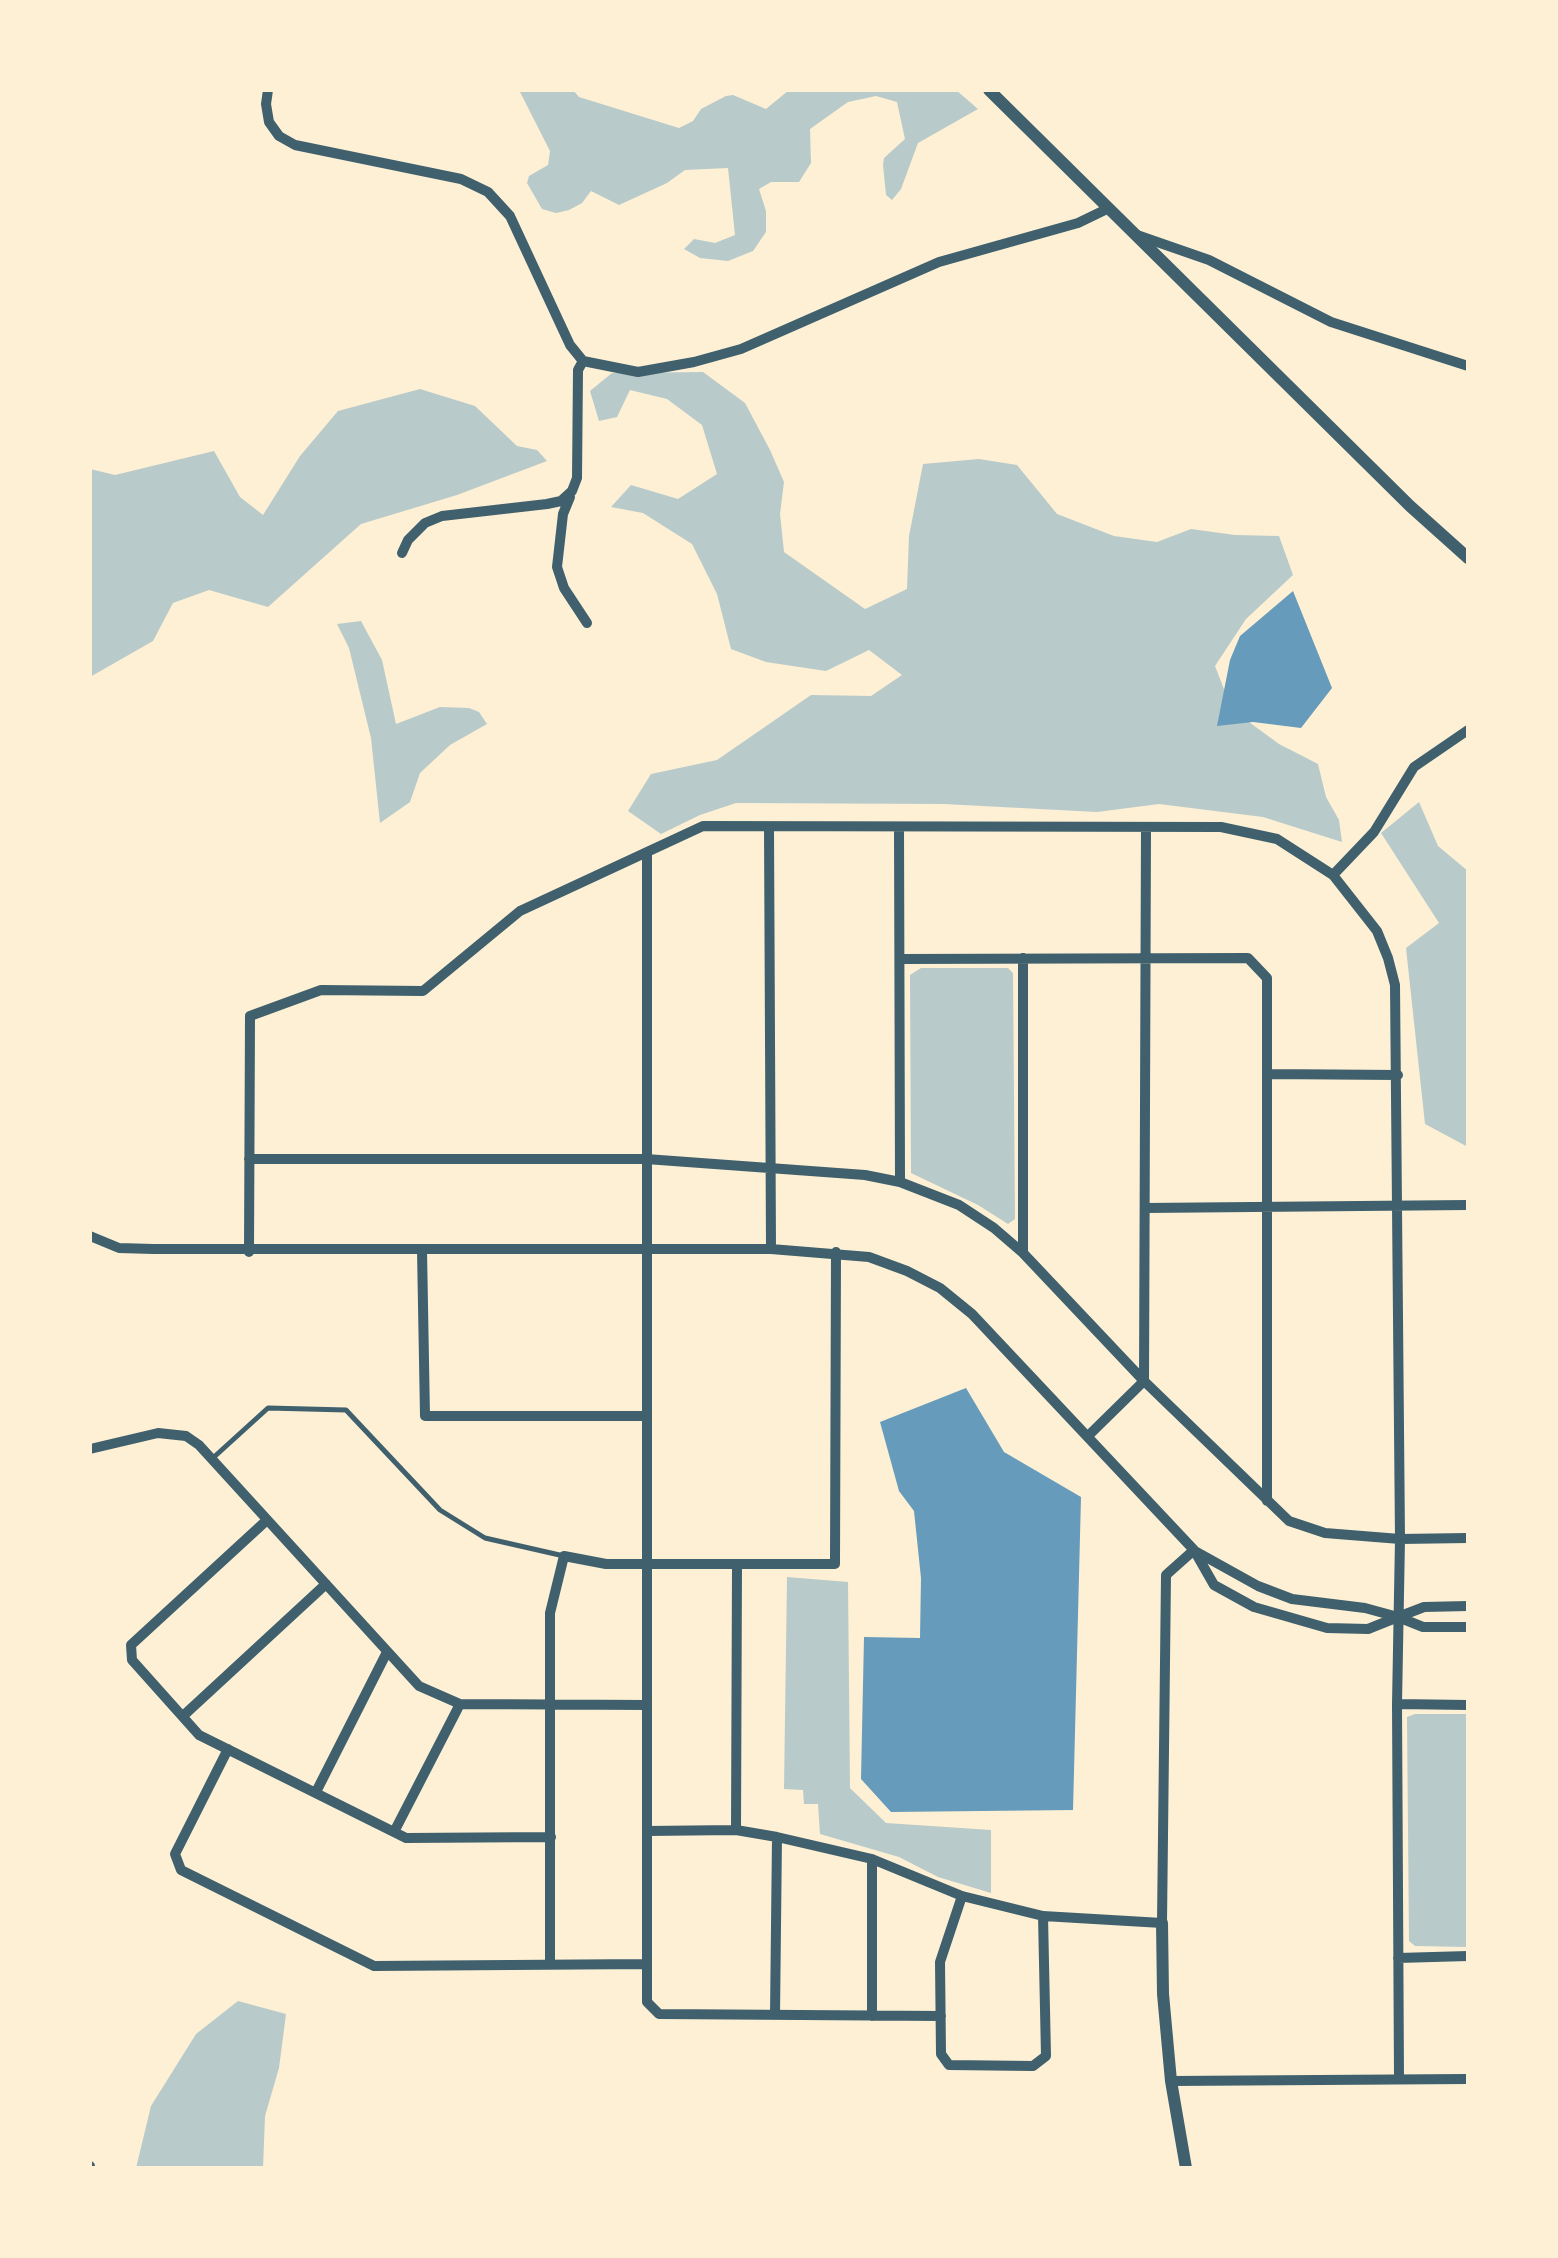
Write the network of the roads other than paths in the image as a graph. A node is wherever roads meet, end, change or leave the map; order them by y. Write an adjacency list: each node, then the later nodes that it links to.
1 (268, 90): 5 (street)
2 (989, 90): 3 (street)
3 (1109, 208): 4 (street); 5 (street)
4 (1136, 234): 6 (street); 9 (street)
5 (583, 361): 7 (street)
6 (1468, 366)
7 (572, 491): 8 (street); 10 (street)
8 (402, 553)
9 (1468, 558)
10 (587, 622)
11 (1468, 730): 16 (street)
12 (899, 827): 13 (street); 14 (street); 19 (street)
13 (1146, 827): 16 (street); 17 (street)
14 (769, 828): 15 (street); 24 (street)
15 (646, 852): 22 (street); 23 (street)
16 (1333, 876): 21 (street)
17 (1144, 957): 18 (street); 20 (street); 29 (street)
18 (1022, 958): 19 (street); 36 (street)
19 (901, 959): 25 (street)
20 (1267, 1074): 21 (street); 28 (street)
21 (1398, 1075): 26 (street)
22 (250, 1159): 23 (street); 34 (street)
23 (646, 1159): 24 (street); 33 (street)
24 (768, 1169): 25 (street); 31 (street)
25 (900, 1182): 36 (street)
26 (1398, 1205): 27 (street); 28 (street); 45 (street)
27 (1468, 1205)
28 (1267, 1207): 29 (street); 42 (street)
29 (1145, 1208): 37 (street)
30 (90, 1236): 34 (street)
31 (771, 1249): 33 (street); 35 (street)
32 (422, 1250): 33 (street); 34 (street); 38 (street)
33 (648, 1250): 38 (street)
34 (249, 1252)
35 (836, 1252): 39 (street); 49 (street)
36 (1023, 1253): 37 (street)
37 (1144, 1381): 39 (street); 42 (street)
38 (646, 1416): 48 (street)
39 (1088, 1436): 46 (street)
40 (90, 1450): 41 (street)
41 (211, 1459): 43 (street); 47 (lane)
42 (1266, 1500): 45 (street)
43 (267, 1520): 50 (street); 60 (street)
44 (1468, 1538): 45 (street)
45 (1400, 1539): 52 (street)
46 (1194, 1550): 52 (street); 52 (street); 71 (street)
47 (564, 1556): 48 (street); 56 (street)
48 (646, 1564): 49 (street); 58 (street)
49 (737, 1564): 63 (street)
50 (326, 1584): 54 (street); 60 (street)
51 (1468, 1606): 52 (street)
52 (1398, 1616): 53 (street); 57 (street)
53 (1468, 1627)
54 (388, 1652): 55 (street); 62 (street)
55 (460, 1704): 56 (street); 65 (street)
56 (551, 1704): 58 (street); 67 (street)
57 (1397, 1704): 59 (street); 73 (street)
58 (647, 1705): 64 (street)
59 (1468, 1705)
60 (182, 1716): 61 (street)
61 (228, 1749): 62 (street); 74 (street)
62 (316, 1792): 65 (street)
63 (736, 1830): 64 (street); 66 (street)
64 (647, 1831): 75 (street)
65 (394, 1832): 67 (street)
66 (777, 1836): 68 (street); 76 (street)
67 (551, 1837): 74 (street)
68 (872, 1859): 69 (street); 77 (street)
69 (962, 1896): 70 (street); 78 (street)
70 (1043, 1916): 71 (street); 78 (street)
71 (1162, 1923): 81 (street)
72 (1468, 1956): 73 (street)
73 (1398, 1958): 79 (street)
74 (550, 1964): 75 (street)
75 (647, 1964): 76 (street)
76 (775, 2015): 77 (street)
77 (872, 2016): 78 (street)
78 (940, 2016)
79 (1398, 2079): 80 (street); 81 (street)
80 (1468, 2079)
81 (1171, 2081): 82 (street)
82 (1186, 2168)

